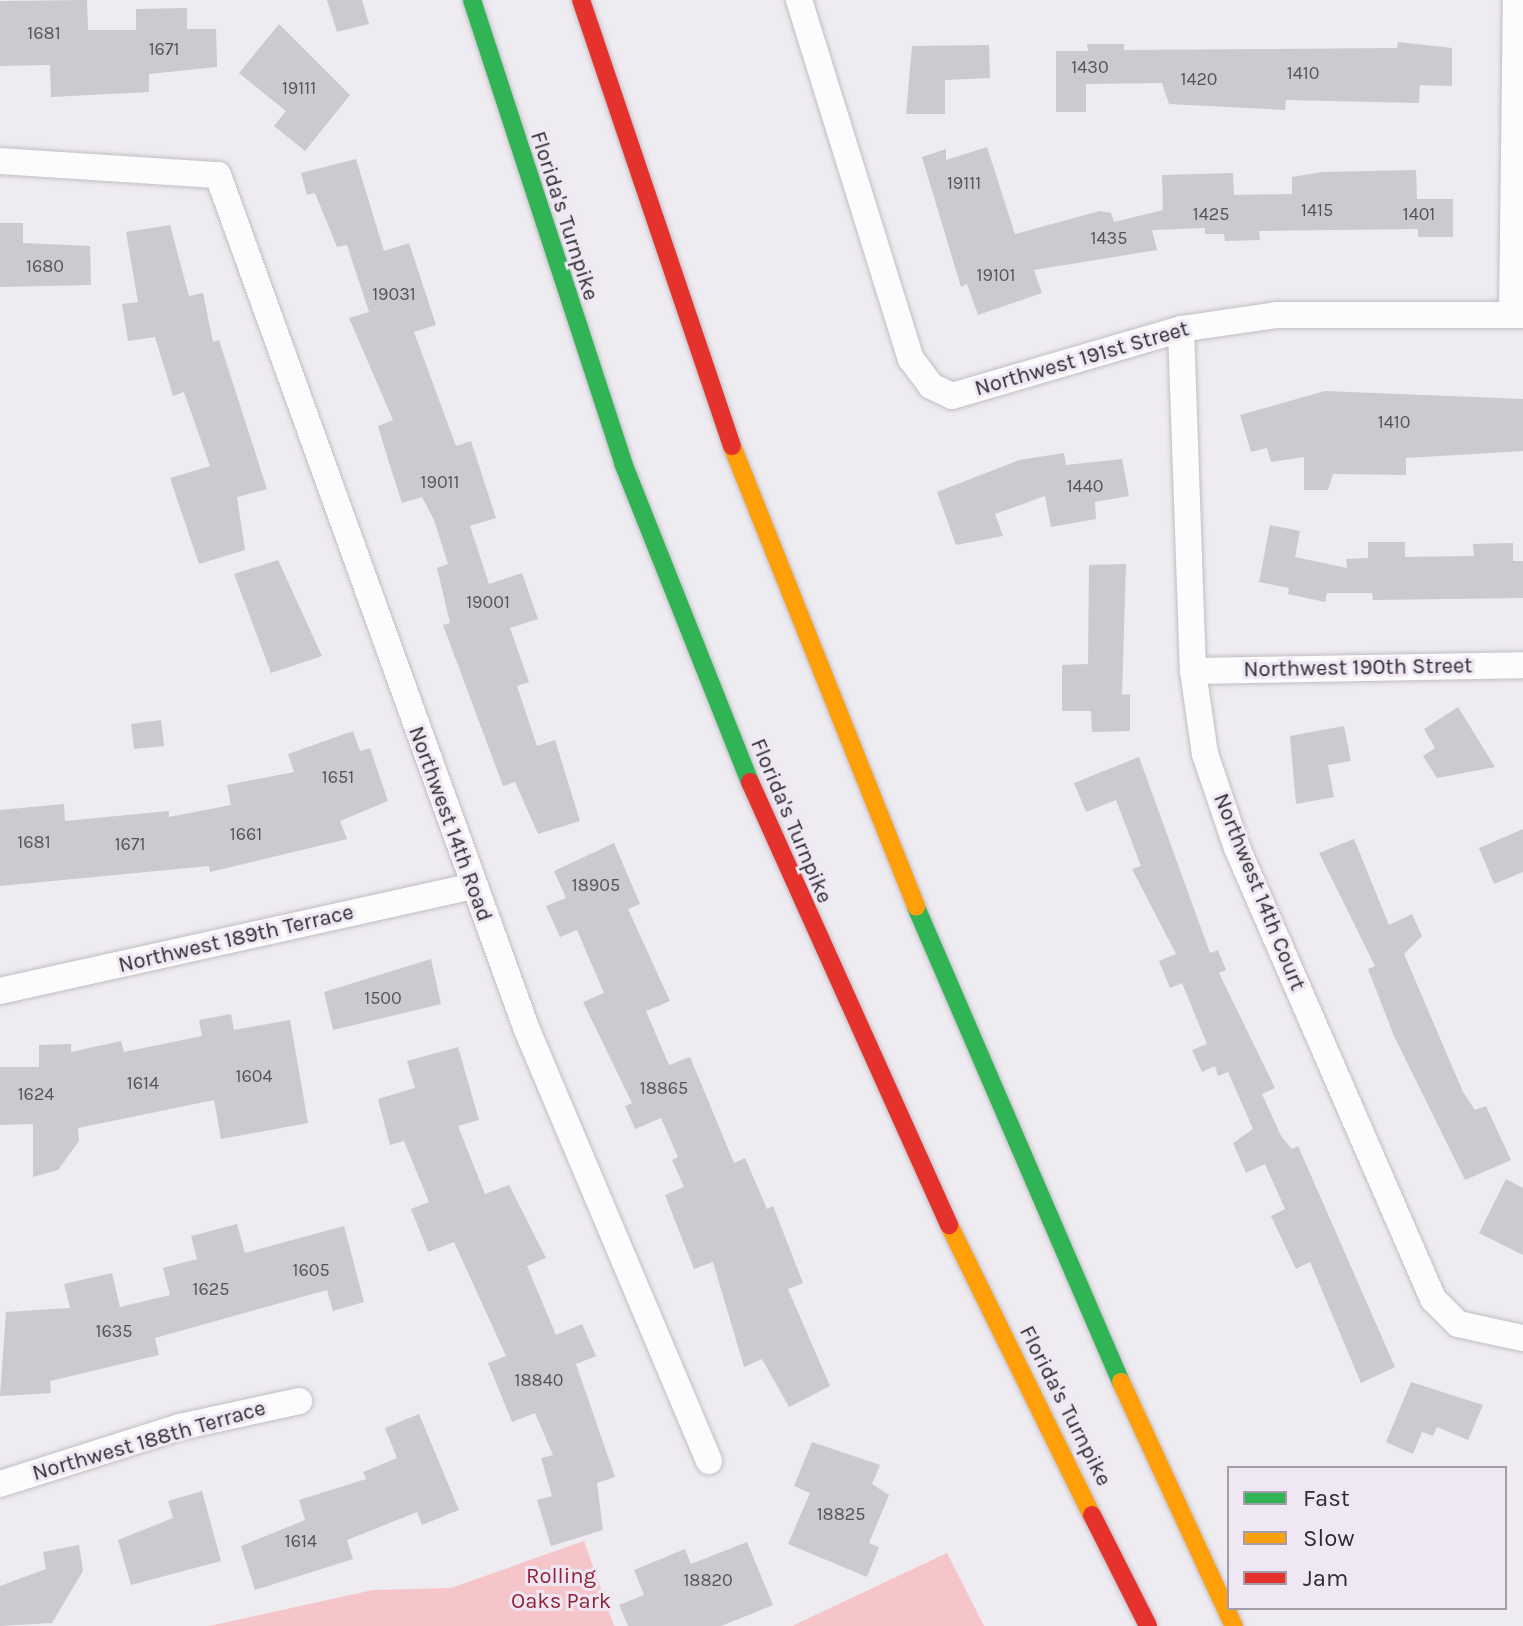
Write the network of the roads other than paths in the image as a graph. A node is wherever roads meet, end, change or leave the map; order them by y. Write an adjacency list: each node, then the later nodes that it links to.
1 (472, 0): 16 (highway, Florida's Turnpike)
2 (581, 0): 17 (highway)
3 (799, 0): 7 (street, Northwest 191st Street)
4 (1516, 0): 6 (street)
5 (0, 161): 10 (street, Northwest 14th Road)
6 (1517, 315): 7 (street, Northwest 191st Street)
7 (1181, 329): 9 (street, Northwest 14th Court)
8 (1523, 665): 9 (street, Northwest 190th Street)
9 (1193, 671): 12 (street, Northwest 14th Court)
10 (472, 886): 11 (street, Northwest 189th Terrace); 14 (street, Northwest 14th Road)
11 (0, 991)
12 (1523, 1338)
13 (299, 1401): 15 (street, Northwest 188th Terrace)
14 (709, 1461)
15 (0, 1484)
16 (1148, 1626)
17 (1234, 1626)

